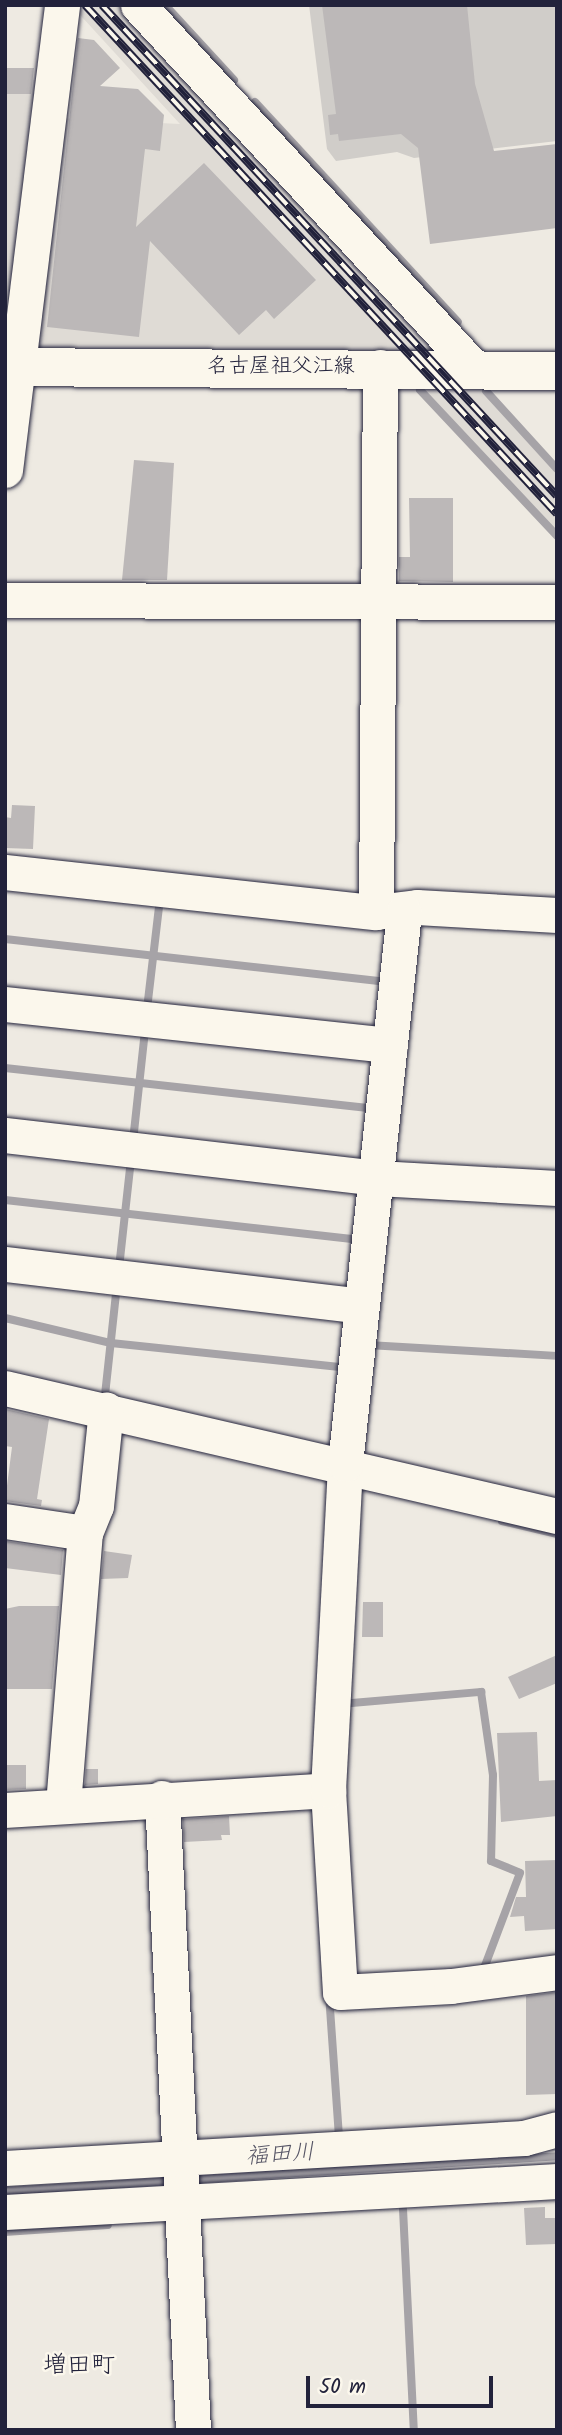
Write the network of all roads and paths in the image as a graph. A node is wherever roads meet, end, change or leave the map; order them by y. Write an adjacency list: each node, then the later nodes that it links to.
1 (62, 5): 3 (street)
2 (138, 5): 5 (street)
3 (12, 367): 4 (main road, 名古屋祖父江線); 7 (street)
4 (380, 367): 5 (main road, 名古屋祖父江線); 9 (street)
5 (474, 368): 6 (main road, 名古屋祖父江線)
6 (557, 371)
7 (5, 470)
8 (5, 600): 9 (street)
9 (380, 600): 10 (street); 12 (street)
10 (557, 602)
11 (5, 872): 12 (street)
12 (390, 912): 13 (street); 15 (street)
13 (557, 915)
14 (5, 1004): 15 (street)
15 (390, 1045): 17 (street)
16 (5, 1135): 17 (street)
17 (377, 1178): 18 (street); 20 (street)
18 (557, 1188)
19 (5, 1264): 20 (street)
20 (362, 1306): 23 (street)
21 (5, 1388): 22 (street)
22 (106, 1410): 23 (street); 26 (street)
23 (345, 1464): 24 (street); 27 (street)
24 (557, 1516)
25 (5, 1521): 26 (street)
26 (85, 1534): 29 (street)
27 (328, 1790): 28 (street); 31 (street)
28 (162, 1798): 29 (street); 34 (street)
29 (63, 1805): 30 (street)
30 (5, 1810)
31 (557, 1972)
32 (557, 2129): 34 (street)
33 (5, 2168): 34 (street)
34 (181, 2179): 35 (street); 36 (street); 37 (street)
35 (557, 2181)
36 (5, 2212)
37 (193, 2430)

